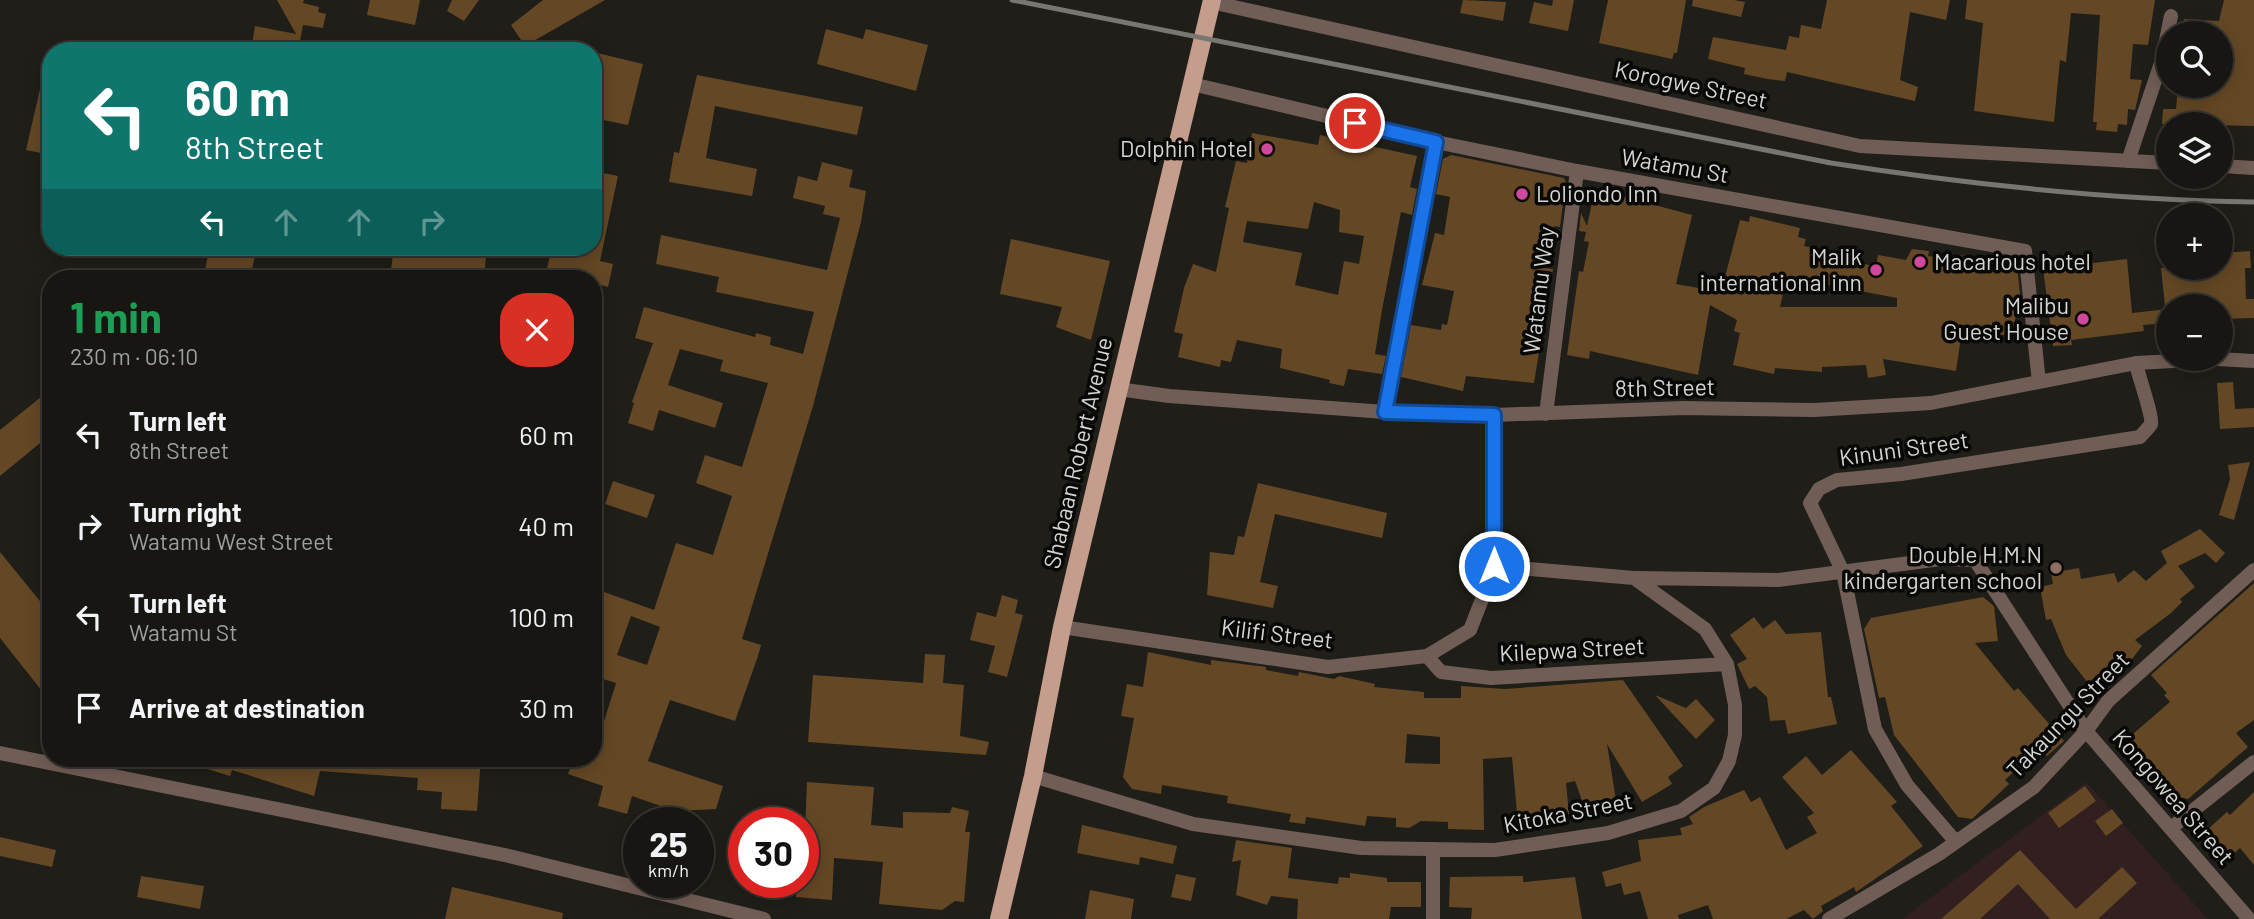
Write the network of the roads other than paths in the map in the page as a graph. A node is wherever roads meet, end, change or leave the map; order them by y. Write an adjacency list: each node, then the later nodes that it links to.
1 (1212, 1): 3 (main road, Shabaan Robert Avenue); 5 (street, Korogwe Street)
2 (2171, 16): 5 (street)
3 (1192, 84): 4 (street, Watamu St); 15 (main road, Shabaan Robert Avenue)
4 (1436, 142): 9 (street, Watamu St); 16 (street)
5 (2128, 161): 6 (street, Korogwe Street)
6 (2156, 162)
7 (2233, 167): 8 (street)
8 (2254, 168)
9 (1577, 171): 14 (street, Watamu St); 17 (street, Watamu Way)
10 (2233, 359): 11 (street)
11 (2254, 360)
12 (2156, 362): 13 (street, 8th Street)
13 (2136, 363): 14 (street, 8th Street); 21 (street, Kinuni Street)
14 (2039, 382): 17 (street, 8th Street)
15 (1118, 389): 16 (street, 8th Street); 23 (main road, Shabaan Robert Avenue)
16 (1385, 412): 18 (street, 8th Street)
17 (1546, 414): 18 (street, 8th Street)
18 (1494, 415): 19 (street, Kilifi Street)
19 (1494, 566): 22 (street); 24 (street, Kilifi Street)
20 (2254, 570): 26 (street, Takaungu Street)
21 (1843, 572): 22 (street); 26 (street, Kongowea Street); 33 (street, Kinuni Street)
22 (1634, 578): 25 (street, Kitoka Street)
23 (1062, 627): 24 (street, Kilifi Street); 31 (main road, Shabaan Robert Avenue)
24 (1427, 656): 25 (street, Kilepwa Street)
25 (1727, 664): 34 (street, Kitoka Street)
26 (2086, 731): 32 (street, Kongowea Street); 33 (street, Takaungu Street)
27 (0, 753): 28 (street)
28 (42, 761)
29 (2254, 762): 32 (street)
30 (69, 767): 35 (street)
31 (1033, 776): 34 (street, Kitoka Street); 36 (main road, Shabaan Robert Avenue)
32 (2172, 828): 39 (street, Kongowea Street)
33 (1956, 842): 38 (street, Takaungu Street)
34 (1433, 849): 37 (street)
35 (764, 919)
36 (999, 919)
37 (1433, 919)
38 (1829, 919)
39 (2249, 919)

